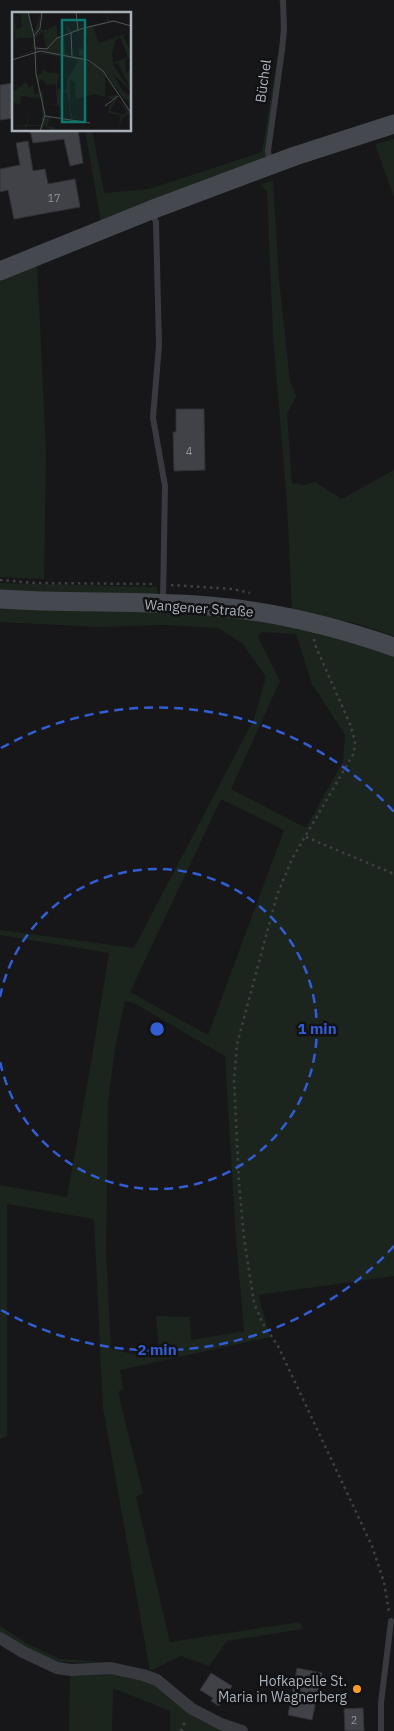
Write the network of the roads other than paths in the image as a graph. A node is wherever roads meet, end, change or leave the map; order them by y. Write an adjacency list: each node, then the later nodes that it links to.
1 (283, 0): 3 (lane, Büchel)
2 (394, 124): 3 (main road)
3 (271, 165): 4 (main road)
4 (151, 210): 5 (main road); 7 (lane)
5 (1, 268)
6 (0, 599): 7 (main road, Wangener Straße)
7 (163, 604): 8 (main road, Wangener Straße)
8 (394, 647)
9 (391, 1621): 12 (lane)
10 (0, 1638): 11 (street)
11 (242, 1731)
12 (381, 1731)

